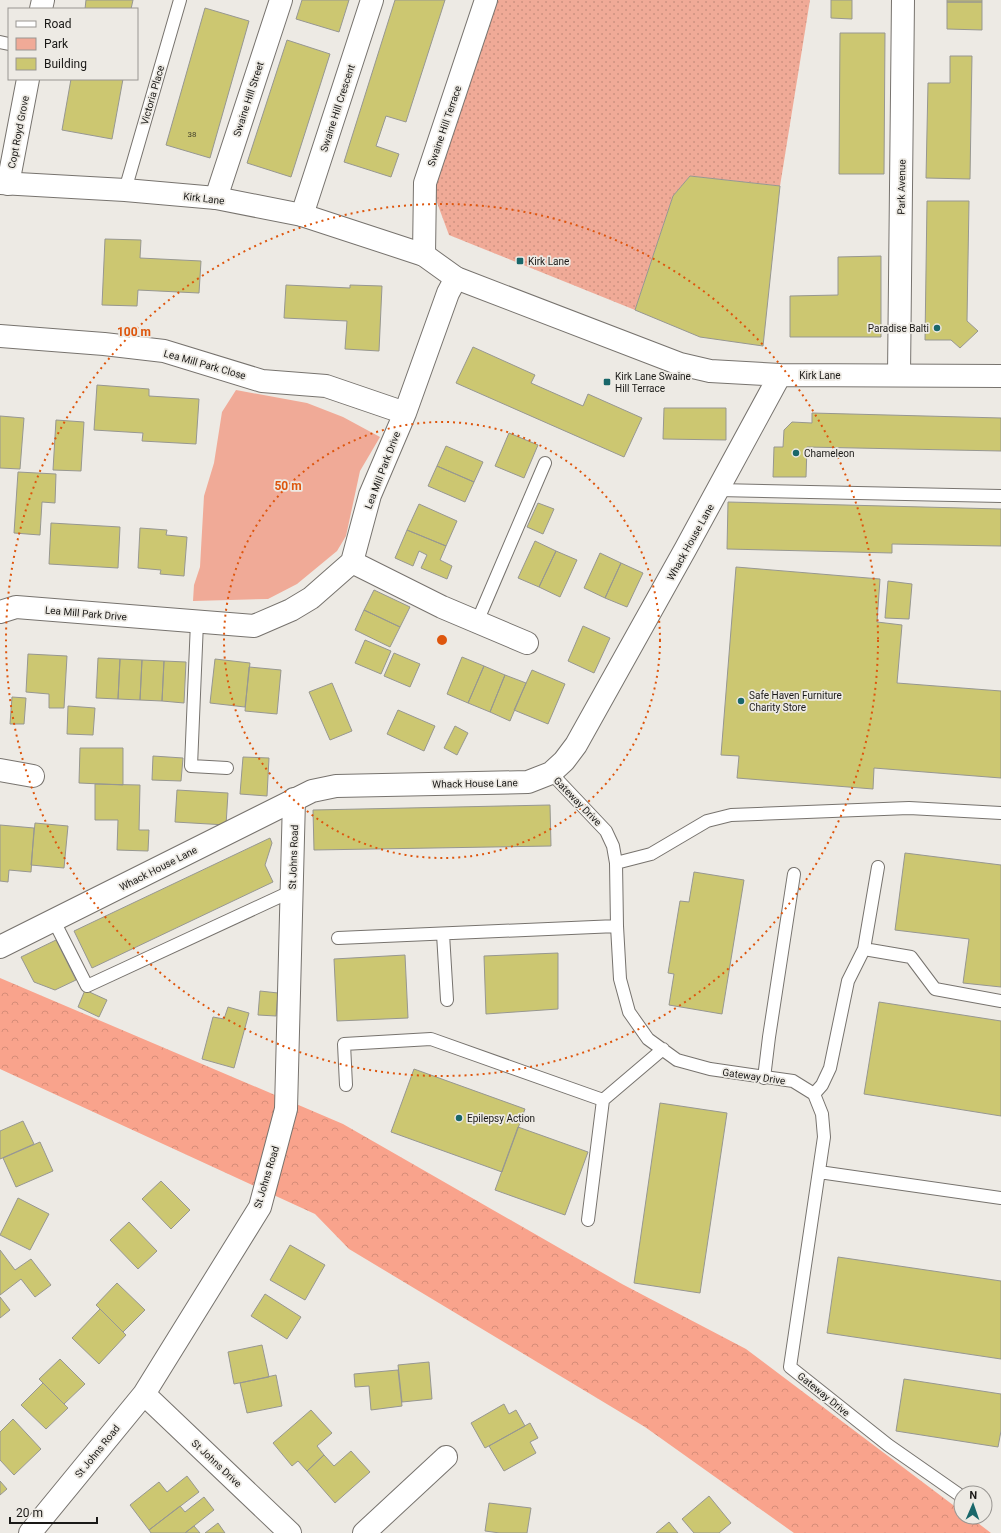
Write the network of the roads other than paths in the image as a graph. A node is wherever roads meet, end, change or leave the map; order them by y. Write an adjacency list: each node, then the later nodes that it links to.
1 (180, 0): 8 (lane, Victoria Place)
2 (280, 0): 9 (street, Swaine Hill Street)
3 (372, 0): 10 (street, Swaine Hill Crescent)
4 (486, 0): 11 (street, Swaine Hill Terrace)
5 (903, 0): 15 (street, Park Avenue)
6 (28, 80): 7 (street, Copt Royd Grove)
7 (4, 184): 8 (street, Kirk Lane)
8 (125, 190): 9 (street, Kirk Lane)
9 (216, 198): 10 (street, Kirk Lane)
10 (302, 215): 11 (street, Kirk Lane)
11 (424, 255): 12 (street, Kirk Lane)
12 (456, 278): 14 (street, Kirk Lane); 17 (street, Lea Mill Park Drive)
13 (0, 336): 17 (street, Lea Mill Park Close)
14 (780, 375): 15 (street, Kirk Lane); 19 (street, Whack House Lane)
15 (898, 375): 16 (street, Kirk Lane)
16 (1001, 376)
17 (405, 413): 21 (street, Lea Mill Park Drive)
18 (545, 463): 24 (lane)
19 (718, 490): 20 (lane); 28 (street, Whack House Lane)
20 (1001, 496)
21 (352, 562): 23 (street, Lea Mill Park Drive); 24 (street)
22 (0, 611): 23 (street, Lea Mill Park Drive)
23 (197, 622): 26 (lane)
24 (477, 622): 25 (street)
25 (527, 643)
26 (227, 768)
27 (0, 770): 29 (street)
28 (551, 773): 30 (street, Whack House Lane); 32 (lane, Gateway Drive)
29 (33, 776)
30 (294, 799): 35 (street, St Johns Road); 36 (street, Whack House Lane)
31 (1001, 814): 32 (lane)
32 (616, 863): 37 (lane, Gateway Drive)
33 (878, 867): 41 (lane)
34 (794, 874): 45 (lane)
35 (292, 890): 36 (lane); 52 (street, St Johns Road)
36 (54, 921): 40 (street, Whack House Lane)
37 (617, 926): 38 (lane); 44 (lane, Gateway Drive)
38 (443, 934): 39 (lane); 42 (lane)
39 (338, 938)
40 (0, 947)
41 (864, 949): 43 (lane); 47 (lane)
42 (448, 1000)
43 (1001, 1001)
44 (663, 1049): 45 (lane, Gateway Drive); 48 (lane)
45 (764, 1078): 47 (lane, Gateway Drive)
46 (346, 1085): 48 (lane)
47 (814, 1094): 49 (lane, Gateway Drive)
48 (603, 1100): 51 (lane)
49 (819, 1172): 50 (lane); 54 (lane, Gateway Drive)
50 (1001, 1198)
51 (588, 1220)
52 (144, 1394): 55 (street, St Johns Road); 56 (street, St Johns Drive)
53 (446, 1457): 57 (street)
54 (953, 1490)
55 (30, 1533)
56 (290, 1533)
57 (364, 1533)

